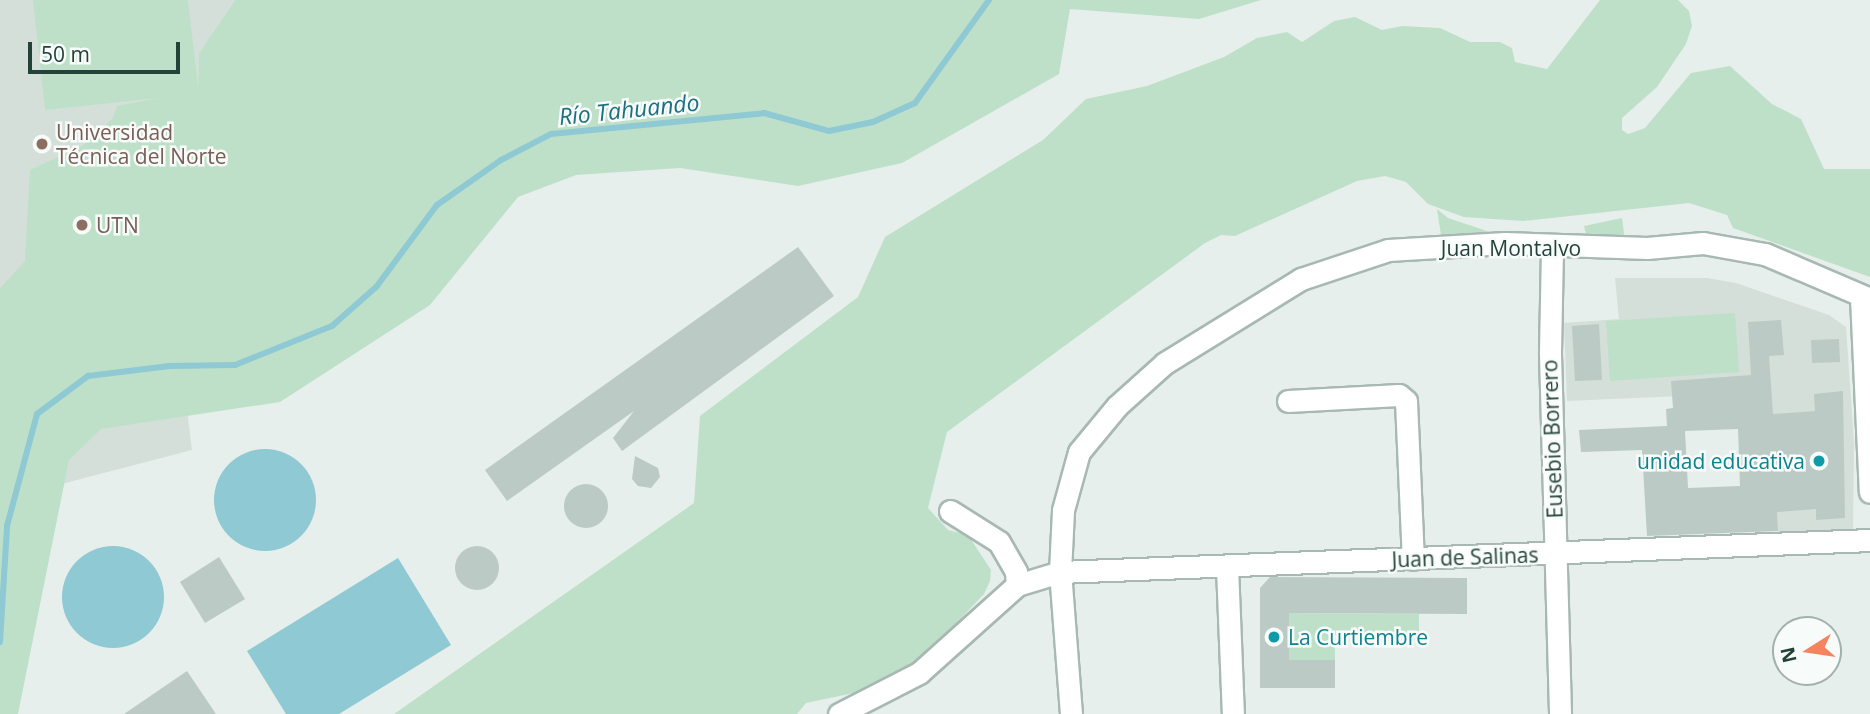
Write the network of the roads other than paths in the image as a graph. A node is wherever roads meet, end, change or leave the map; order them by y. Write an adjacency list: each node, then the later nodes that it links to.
1 (1552, 248): 2 (street, Juan Montalvo); 7 (street, Eusebio Borrero); 10 (street, Juan Montalvo)
2 (1866, 298): 4 (street)
3 (1288, 401): 8 (street)
4 (1870, 492)
5 (950, 511): 11 (street)
6 (1870, 540): 7 (street, Juan de Salinas)
7 (1555, 553): 8 (street, Juan de Salinas); 16 (street, Eusebio Borrero)
8 (1413, 559): 9 (street, Juan de Salinas)
9 (1227, 567): 10 (street, Juan de Salinas); 15 (street)
10 (1060, 572): 11 (street, Juan de Salinas); 14 (street, Juan Montalvo)
11 (1017, 586): 12 (street)
12 (873, 706): 13 (street)
13 (839, 714)
14 (1070, 714)
15 (1233, 714)
16 (1560, 714)

